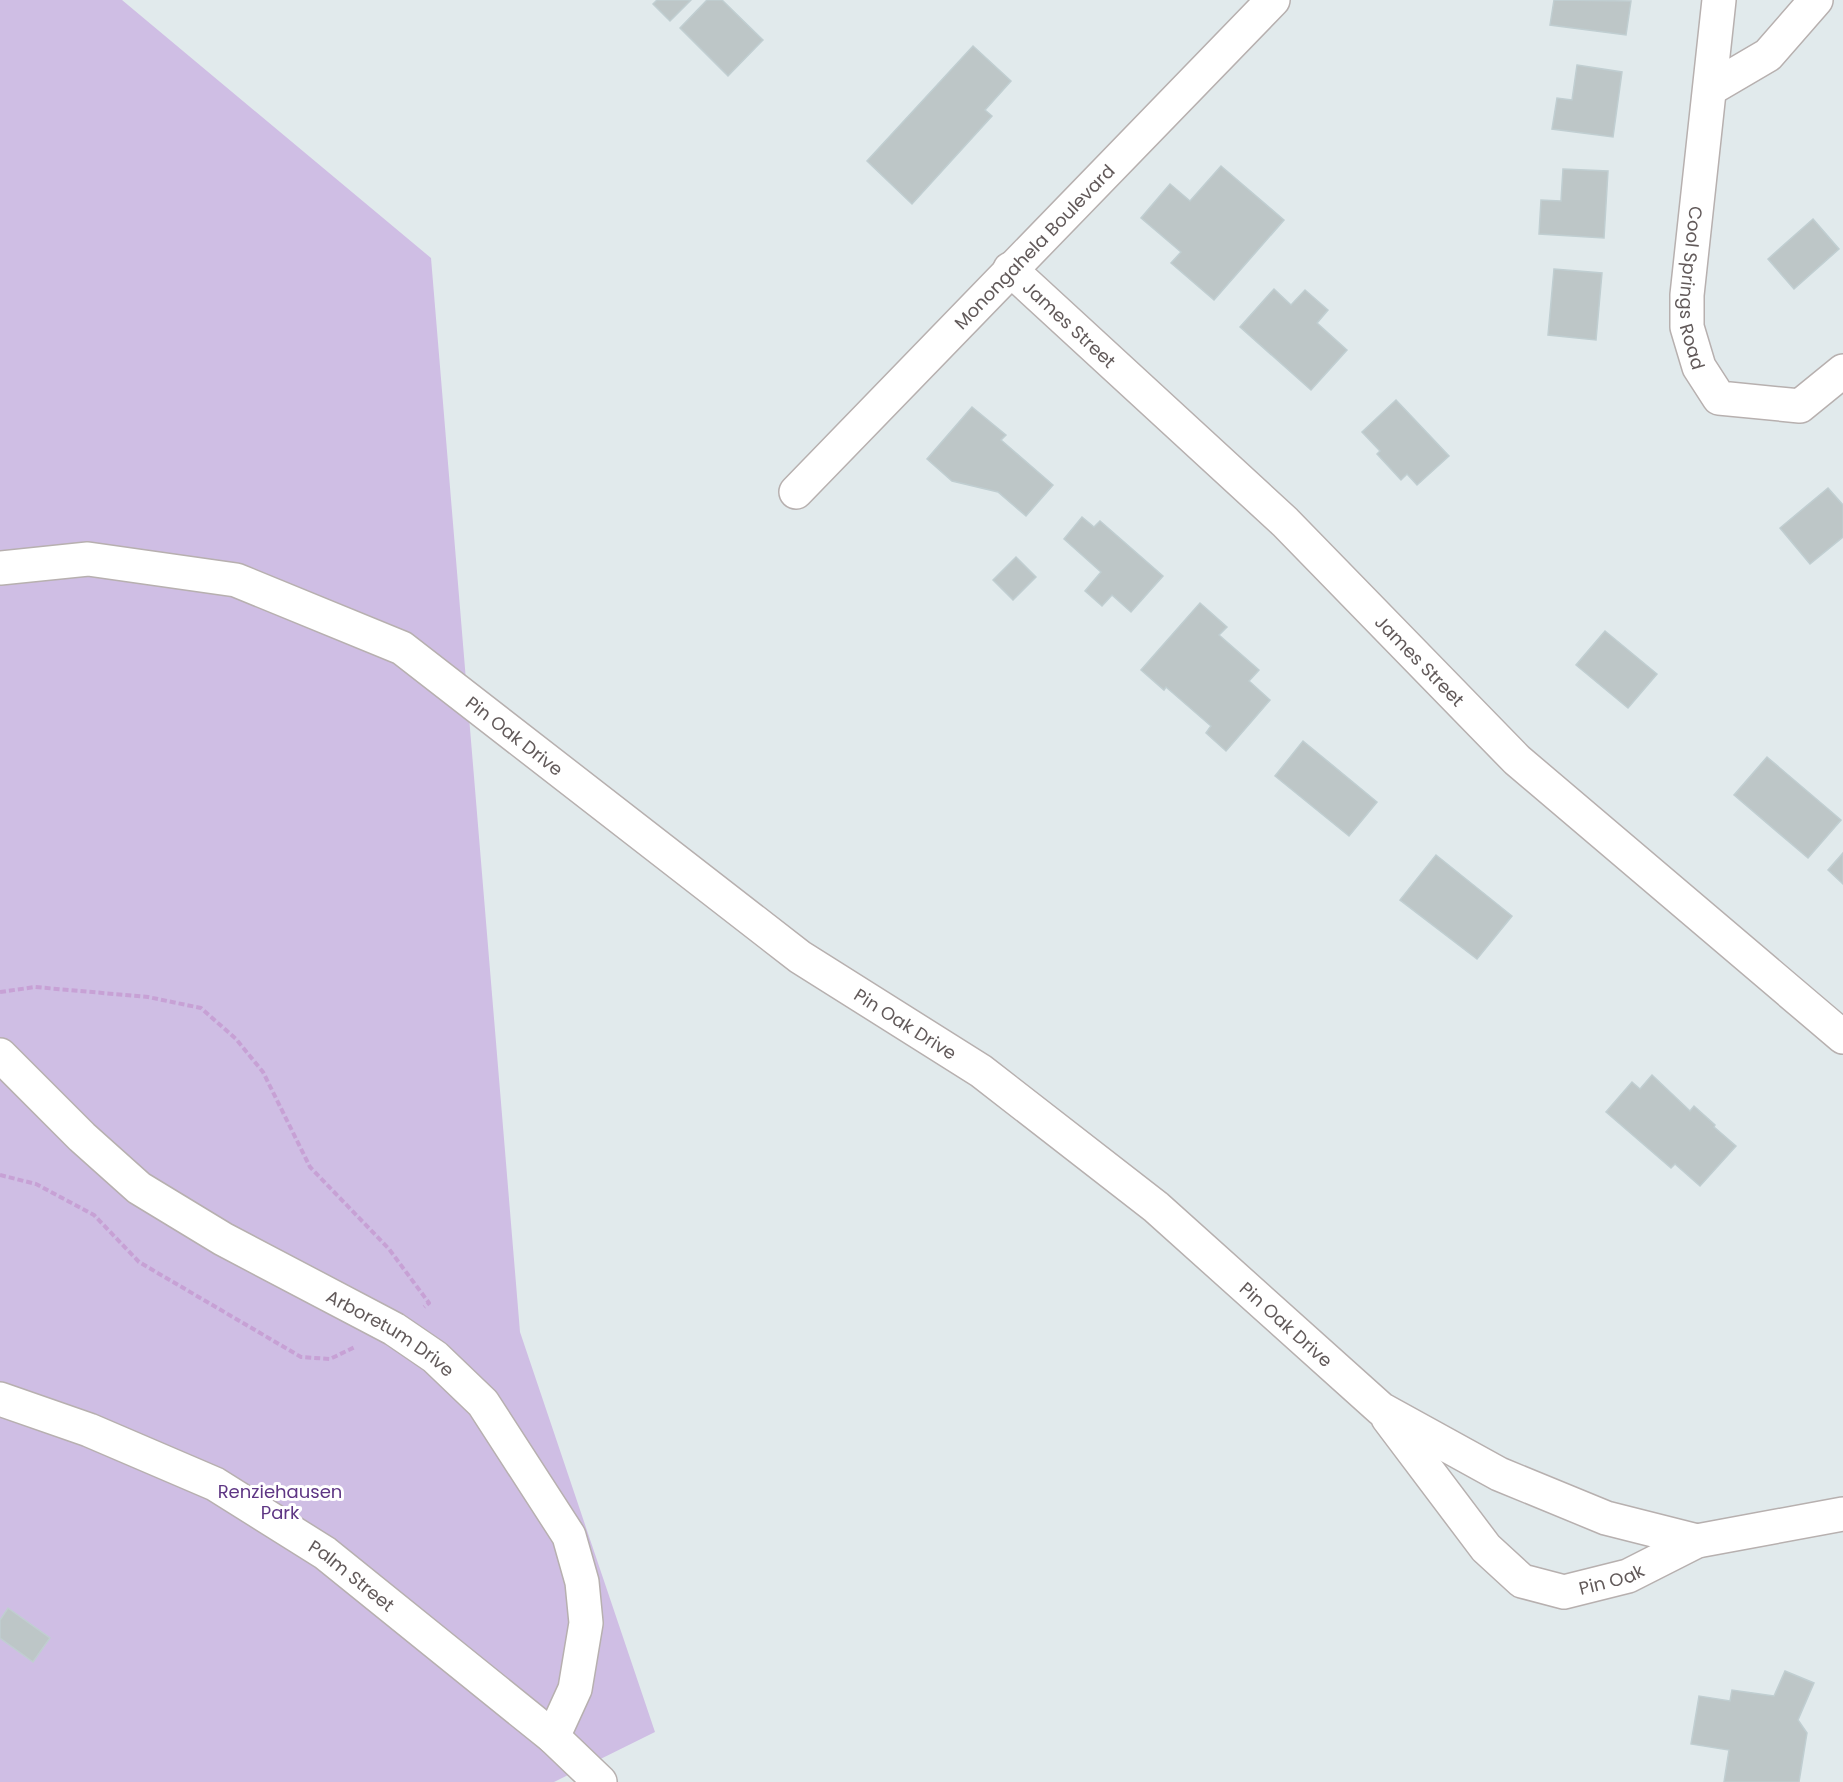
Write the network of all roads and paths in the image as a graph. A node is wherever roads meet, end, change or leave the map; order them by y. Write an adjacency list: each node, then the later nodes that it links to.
1 (1273, 0): 5 (street, Monongahela Boulevard)
2 (1719, 0): 4 (street, Cool Springs Road)
3 (1816, 0): 4 (street)
4 (1710, 89): 6 (street, Cool Springs Road)
5 (1010, 269): 7 (street, Monongahela Boulevard); 10 (street, James Street)
6 (1843, 371)
7 (796, 492)
8 (0, 568): 15 (street, Pin Oak Drive)
9 (0, 992): 13 (path)
10 (1843, 1036)
11 (0, 1055): 13 (street, Arboretum Drive)
12 (0, 1175): 13 (path)
13 (394, 1329): 18 (street, Arboretum Drive)
14 (0, 1399): 18 (street, Palm Street)
15 (1382, 1409): 17 (street, Pin Oak Drive); 17 (street, Pin Oak)
16 (1843, 1514): 17 (street, Pin Oak)
17 (1697, 1540)
18 (553, 1737): 19 (street, Palm Street)
19 (600, 1782)

